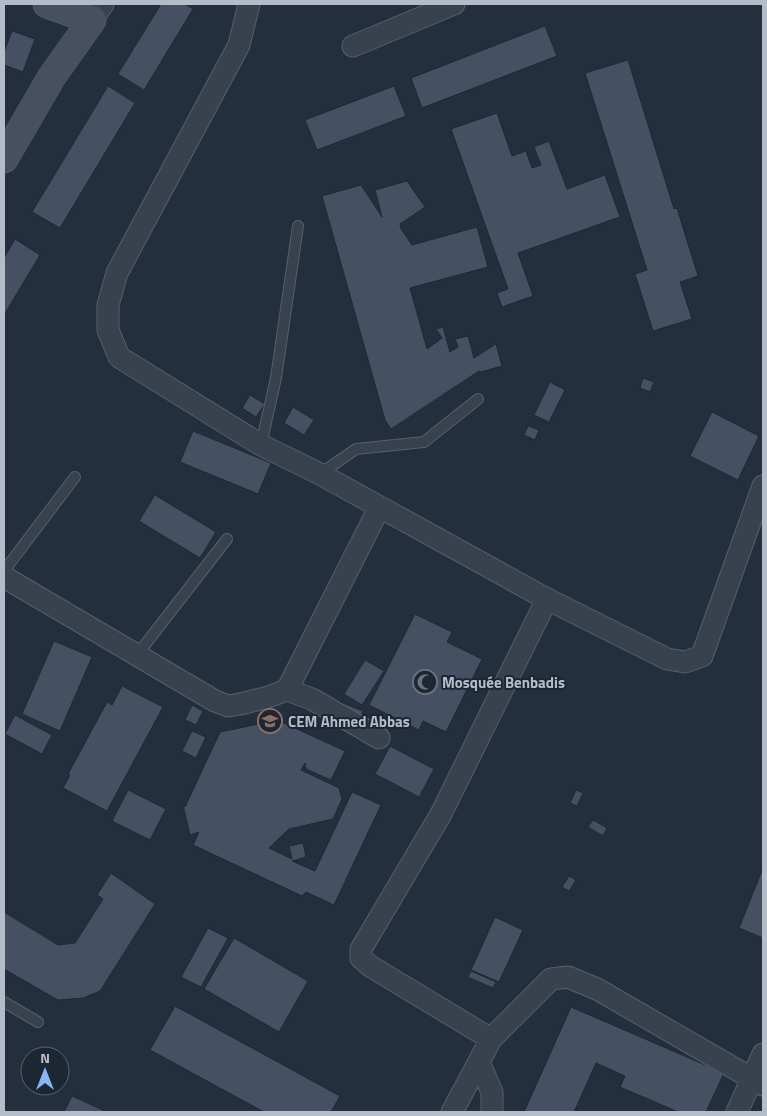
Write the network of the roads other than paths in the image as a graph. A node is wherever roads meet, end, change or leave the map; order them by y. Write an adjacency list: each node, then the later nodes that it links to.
1 (47, 4): 4 (street)
2 (249, 4): 9 (street)
3 (454, 4): 5 (street)
4 (98, 12): 6 (street)
5 (353, 46)
6 (4, 159)
7 (298, 226): 9 (lane)
8 (478, 400): 10 (lane)
9 (261, 445): 10 (street)
10 (320, 474): 13 (street)
11 (75, 476): 15 (lane)
12 (763, 486): 17 (street)
13 (379, 508): 17 (street); 19 (street)
14 (227, 539): 18 (lane)
15 (4, 571)
16 (4, 576): 18 (street)
17 (547, 599): 23 (street)
18 (137, 655): 19 (street)
19 (287, 690): 20 (street)
20 (379, 738)
21 (4, 1002): 22 (lane)
22 (38, 1022)
23 (491, 1039): 25 (street); 26 (street)
24 (763, 1054): 26 (street)
25 (479, 1062): 27 (street); 28 (street)
26 (758, 1082): 29 (street)
27 (452, 1112)
28 (492, 1112)
29 (737, 1112)

